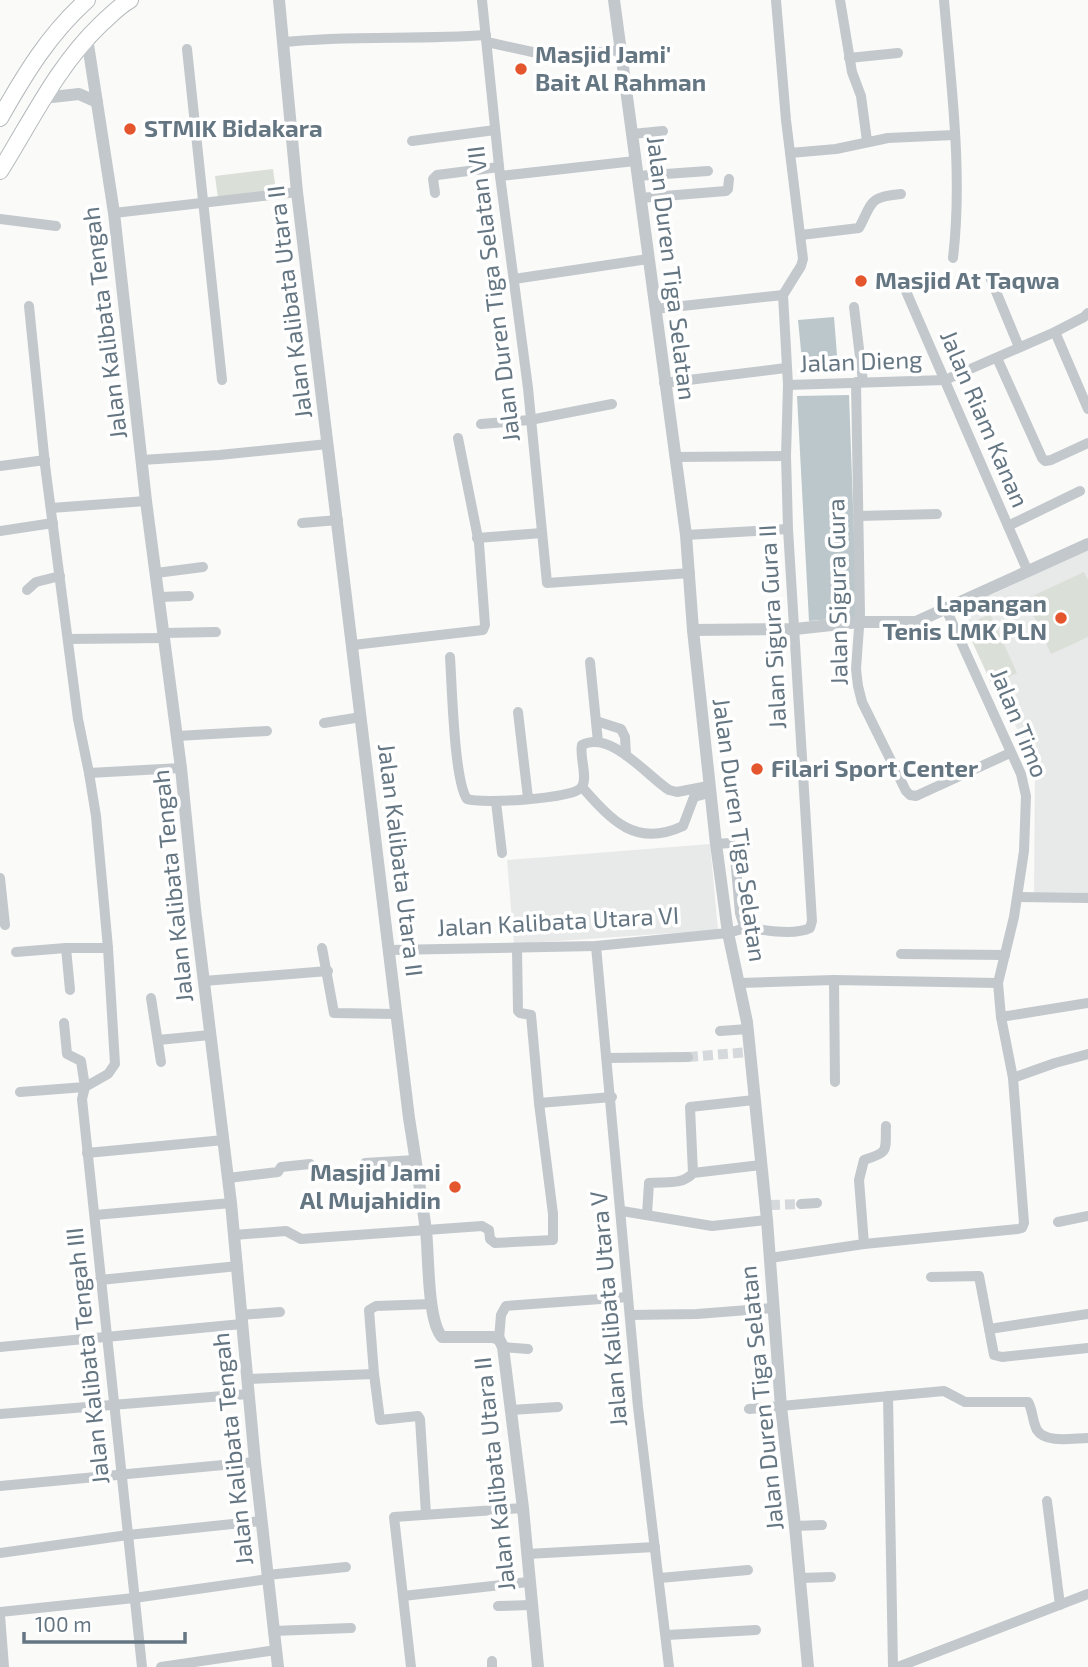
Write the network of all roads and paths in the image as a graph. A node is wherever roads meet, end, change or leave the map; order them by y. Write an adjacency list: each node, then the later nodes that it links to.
1 (87, 0): 18 (main road)
2 (130, 0): 9 (main road)
3 (279, 0): 11 (street, Jalan Kalibata Utara II)
4 (482, 0): 10 (street, Jalan Duren Tiga Selatan VII)
5 (614, 0): 13 (street, Jalan Duren Tiga Selatan)
6 (776, 0): 25 (street)
7 (841, 0): 15 (street)
8 (944, 0): 22 (street)
9 (87, 38): 16 (main road); 17 (street, Jalan Kalibata Tengah)
10 (486, 39): 11 (street); 13 (street); 19 (street, Jalan Duren Tiga Selatan VII)
11 (284, 42): 32 (street, Jalan Kalibata Utara II)
12 (187, 48): 36 (street)
13 (620, 50): 21 (street, Jalan Duren Tiga Selatan)
14 (898, 53): 15 (street)
15 (849, 58): 24 (street)
16 (43, 98): 17 (street); 27 (main road)
17 (97, 102): 37 (street, Jalan Kalibata Tengah)
18 (0, 118)
19 (495, 130): 23 (street); 28 (street, Jalan Duren Tiga Selatan VII)
20 (663, 131): 21 (street)
21 (632, 134): 26 (street, Jalan Duren Tiga Selatan)
22 (954, 135): 24 (street); 41 (street)
23 (412, 141)
24 (867, 141): 25 (street)
25 (790, 153): 40 (street)
26 (635, 161): 28 (street); 30 (street, Jalan Duren Tiga Selatan)
27 (0, 171)
28 (500, 171): 33 (street); 44 (street, Jalan Duren Tiga Selatan VII)
29 (708, 172): 30 (street)
30 (637, 176): 35 (street, Jalan Duren Tiga Selatan)
31 (729, 179): 35 (street)
32 (297, 192): 36 (street); 66 (street, Jalan Kalibata Utara II)
33 (435, 193)
34 (901, 194): 40 (street)
35 (640, 198): 42 (street, Jalan Duren Tiga Selatan)
36 (202, 203): 37 (street); 55 (street)
37 (114, 213): 70 (street, Jalan Kalibata Tengah)
38 (0, 219): 39 (street)
39 (56, 226)
40 (801, 235): 46 (street)
41 (953, 258)
42 (648, 259): 44 (street); 49 (street, Jalan Duren Tiga Selatan)
43 (990, 277): 52 (street)
44 (514, 279): 62 (street, Jalan Duren Tiga Selatan VII)
45 (902, 282): 56 (street, Jalan Riam Kanan)
46 (783, 295): 49 (street); 54 (street, Jalan Sigura Gura II)
47 (29, 306): 69 (street)
48 (854, 307): 57 (street, Jalan Sigura Gura)
49 (655, 309): 58 (street, Jalan Duren Tiga Selatan)
50 (1087, 317): 51 (street, Jalan Dieng)
51 (1055, 332): 52 (street, Jalan Dieng); 61 (street)
52 (1019, 347): 53 (street, Jalan Dieng)
53 (997, 358): 56 (street, Jalan Dieng); 65 (street)
54 (786, 368): 58 (street); 59 (street, Jalan Sigura Gura II)
55 (222, 380)
56 (945, 380): 57 (street, Jalan Dieng); 80 (street, Jalan Riam Kanan)
57 (859, 382): 59 (street, Jalan Dieng); 76 (street, Jalan Sigura Gura)
58 (664, 383): 68 (street, Jalan Duren Tiga Selatan)
59 (788, 385): 67 (street, Jalan Sigura Gura II)
60 (612, 404): 62 (street)
61 (1088, 409)
62 (530, 419): 63 (street); 83 (street, Jalan Duren Tiga Selatan VII)
63 (481, 424)
64 (458, 438): 85 (street)
65 (1088, 443)
66 (328, 444): 70 (street); 77 (street, Jalan Kalibata Utara II)
67 (786, 456): 68 (street); 81 (street, Jalan Sigura Gura II)
68 (675, 457): 84 (street, Jalan Duren Tiga Selatan)
69 (45, 460): 71 (street); 74 (street)
70 (142, 460): 73 (street, Jalan Kalibata Tengah)
71 (0, 466)
72 (1080, 491): 80 (street)
73 (146, 501): 74 (street); 89 (street, Jalan Kalibata Tengah)
74 (51, 508): 78 (street)
75 (937, 514): 76 (street)
76 (858, 516): 96 (street, Jalan Sigura Gura)
77 (338, 520): 79 (street); 102 (street, Jalan Kalibata Utara II)
78 (53, 523): 82 (street); 91 (street)
79 (302, 523)
80 (1008, 526): 88 (street, Jalan Riam Kanan)
81 (788, 529): 84 (street); 97 (street, Jalan Sigura Gura II)
82 (0, 531)
83 (542, 533): 85 (street); 90 (street, Jalan Duren Tiga Selatan VII)
84 (686, 535): 90 (street, Jalan Duren Tiga Selatan)
85 (477, 538): 102 (street)
86 (1088, 544): 88 (street)
87 (203, 567): 89 (street)
88 (1028, 572): 95 (street)
89 (156, 573): 94 (street, Jalan Kalibata Tengah)
90 (690, 573): 98 (street, Jalan Duren Tiga Selatan)
91 (60, 576): 92 (street); 101 (street)
92 (27, 590)
93 (189, 596): 94 (street)
94 (159, 597): 100 (street, Jalan Kalibata Tengah)
95 (946, 609): 96 (street); 112 (street, Jalan Timo)
96 (859, 622): 97 (street); 112 (street, Jalan Sigura Gura)
97 (795, 629): 98 (street); 128 (street, Jalan Sigura Gura II)
98 (693, 630): 118 (street, Jalan Duren Tiga Selatan)
99 (216, 632): 100 (street)
100 (164, 636): 101 (street); 110 (street, Jalan Kalibata Tengah)
101 (69, 639): 115 (street)
102 (353, 645): 106 (street, Jalan Kalibata Utara II)
103 (450, 657): 120 (street)
104 (590, 662): 107 (street)
105 (518, 712): 119 (street)
106 (361, 717): 108 (street); 135 (street, Jalan Kalibata Utara II)
107 (596, 721): 111 (street); 113 (street)
108 (324, 723)
109 (267, 731): 110 (street)
110 (177, 736): 114 (street, Jalan Kalibata Tengah)
111 (598, 742): 113 (street); 116 (street)
112 (1010, 753): 125 (street, Jalan Timo)
113 (626, 755): 117 (street)
114 (181, 768): 115 (street); 141 (street, Jalan Kalibata Tengah)
115 (89, 773): 132 (street)
116 (582, 787): 119 (street); 121 (street)
117 (689, 790): 118 (street); 121 (street)
118 (709, 790): 121 (street); 122 (street, Jalan Duren Tiga Selatan)
119 (528, 798): 120 (street)
120 (496, 802): 123 (street)
121 (691, 804)
122 (716, 844): 128 (street); 129 (street, Jalan Duren Tiga Selatan)
123 (502, 853)
124 (0, 878): 127 (street)
125 (1018, 897): 126 (street); 138 (street, Jalan Timo)
126 (1088, 898)
127 (5, 925)
128 (749, 927): 129 (street, Jalan Sigura Gura II)
129 (728, 933): 130 (street, Jalan Kalibata Utara VI); 142 (street, Jalan Duren Tiga Selatan)
130 (596, 946): 134 (street, Jalan Kalibata Utara VI); 156 (street, Jalan Kalibata Utara V)
131 (66, 948): 132 (street); 136 (street); 144 (street)
132 (108, 948): 160 (street)
133 (322, 948): 139 (street)
134 (517, 949): 135 (street, Jalan Kalibata Utara VI); 164 (street)
135 (390, 950): 147 (street, Jalan Kalibata Utara II)
136 (16, 952)
137 (901, 954): 138 (street)
138 (1005, 955): 143 (street, Jalan Timo)
139 (328, 971): 141 (street); 147 (street)
140 (834, 980): 142 (street); 143 (street); 159 (street)
141 (204, 981): 152 (street, Jalan Kalibata Tengah)
142 (740, 983): 150 (street, Jalan Duren Tiga Selatan)
143 (998, 983): 148 (street, Jalan Timo)
144 (70, 990)
145 (151, 998): 153 (street)
146 (1088, 1003): 148 (street)
147 (397, 1014): 168 (street, Jalan Kalibata Utara II)
148 (1001, 1017): 158 (street, Jalan Timo)
149 (64, 1023): 160 (street)
150 (747, 1029): 151 (street); 163 (street, Jalan Duren Tiga Selatan)
151 (720, 1031)
152 (210, 1035): 153 (street); 166 (street, Jalan Kalibata Tengah)
153 (158, 1040): 157 (street)
154 (1088, 1054): 158 (street)
155 (688, 1057): 156 (street)
156 (608, 1058): 162 (street, Jalan Kalibata Utara V)
157 (161, 1062)
158 (1013, 1078): 185 (street, Jalan Timo)
159 (835, 1082)
160 (85, 1087): 161 (street); 167 (street, Jalan Kalibata Tengah III)
161 (20, 1092)
162 (612, 1097): 164 (street); 177 (street, Jalan Kalibata Utara V)
163 (754, 1100): 171 (street, Jalan Duren Tiga Selatan); 172 (street)
164 (538, 1103): 183 (street)
165 (886, 1126): 185 (street)
166 (224, 1140): 167 (street); 173 (street, Jalan Kalibata Tengah)
167 (87, 1153): 179 (street, Jalan Kalibata Tengah III)
168 (415, 1160): 169 (street); 183 (street, Jalan Kalibata Utara II)
169 (365, 1163)
170 (310, 1164): 173 (street)
171 (761, 1165): 172 (street); 181 (street, Jalan Duren Tiga Selatan)
172 (693, 1173): 178 (street)
173 (228, 1178): 174 (street, Jalan Kalibata Tengah)
174 (231, 1203): 179 (street); 184 (street, Jalan Kalibata Tengah)
175 (817, 1203): 176 (street)
176 (801, 1204)
177 (622, 1211): 178 (street); 190 (street, Jalan Kalibata Utara V)
178 (647, 1214): 181 (street)
179 (95, 1215): 189 (street, Jalan Kalibata Tengah III)
180 (1088, 1216): 182 (street)
181 (766, 1220): 186 (street, Jalan Duren Tiga Selatan)
182 (1058, 1222)
183 (426, 1231): 184 (street); 191 (street, Jalan Kalibata Utara II)
184 (234, 1235): 187 (street, Jalan Kalibata Tengah)
185 (864, 1244): 186 (street)
186 (770, 1258): 192 (street, Jalan Duren Tiga Selatan)
187 (238, 1266): 189 (street); 196 (street, Jalan Kalibata Tengah)
188 (931, 1277): 197 (street)
189 (100, 1280): 198 (street, Jalan Kalibata Tengah III)
190 (628, 1297): 195 (street, Jalan Kalibata Utara V); 199 (street)
191 (432, 1304): 199 (street, Jalan Kalibata Utara II); 203 (street)
192 (773, 1308): 195 (street); 209 (street, Jalan Duren Tiga Selatan)
193 (281, 1312): 196 (street)
194 (1088, 1314): 197 (street)
195 (630, 1315): 224 (street, Jalan Kalibata Utara V)
196 (241, 1320): 198 (street); 204 (street, Jalan Kalibata Tengah)
197 (989, 1329): 201 (street)
198 (106, 1336): 200 (street); 207 (street, Jalan Kalibata Tengah III)
199 (501, 1343): 202 (street); 211 (street, Jalan Kalibata Utara II)
200 (0, 1347)
201 (1088, 1348)
202 (528, 1349)
203 (374, 1374): 204 (street); 219 (street)
204 (247, 1379): 205 (street, Jalan Kalibata Tengah)
205 (248, 1394): 207 (street); 214 (street, Jalan Kalibata Tengah)
206 (888, 1396): 209 (street); 213 (street); 254 (street)
207 (114, 1405): 212 (street); 215 (street, Jalan Kalibata Tengah III)
208 (558, 1407): 211 (street)
209 (781, 1407): 210 (street); 222 (street, Jalan Duren Tiga Selatan)
210 (749, 1409)
211 (512, 1410): 218 (street, Jalan Kalibata Utara II)
212 (0, 1414)
213 (1088, 1438)
214 (255, 1462): 215 (street); 220 (street, Jalan Kalibata Tengah)
215 (121, 1475): 216 (street); 223 (street, Jalan Kalibata Tengah III)
216 (0, 1486)
217 (1047, 1501): 238 (street)
218 (523, 1508): 219 (street); 226 (street, Jalan Kalibata Utara II)
219 (426, 1514): 235 (street)
220 (261, 1521): 223 (street); 229 (street, Jalan Kalibata Tengah)
221 (822, 1525): 222 (street)
222 (796, 1526): 232 (street, Jalan Duren Tiga Selatan)
223 (128, 1535): 225 (street); 236 (street, Jalan Kalibata Tengah III)
224 (655, 1546): 226 (street); 231 (street, Jalan Kalibata Utara V)
225 (0, 1553)
226 (527, 1554): 233 (street, Jalan Kalibata Utara II)
227 (346, 1567): 229 (street)
228 (748, 1570): 231 (street)
229 (267, 1577): 236 (street); 243 (street, Jalan Kalibata Tengah)
230 (831, 1577): 232 (street)
231 (660, 1578): 244 (street, Jalan Kalibata Utara V)
232 (801, 1578): 253 (street, Jalan Duren Tiga Selatan)
233 (528, 1582): 235 (street); 237 (street, Jalan Kalibata Utara II)
234 (1088, 1594): 238 (street)
235 (403, 1596): 250 (street)
236 (134, 1598): 240 (street); 247 (street, Jalan Kalibata Tengah III)
237 (531, 1605): 239 (street); 251 (street, Jalan Kalibata Utara II)
238 (1060, 1605): 254 (street)
239 (498, 1606)
240 (0, 1614): 246 (street)
241 (351, 1628): 243 (street)
242 (756, 1630): 244 (street)
243 (274, 1631): 245 (street, Jalan Kalibata Tengah)
244 (667, 1635): 252 (street, Jalan Kalibata Utara V)
245 (276, 1650): 248 (street); 249 (street, Jalan Kalibata Tengah)
246 (4, 1667)
247 (142, 1667)
248 (160, 1667)
249 (278, 1667)
250 (411, 1667)
251 (538, 1667)
252 (669, 1667)
253 (808, 1667)
254 (895, 1667)

